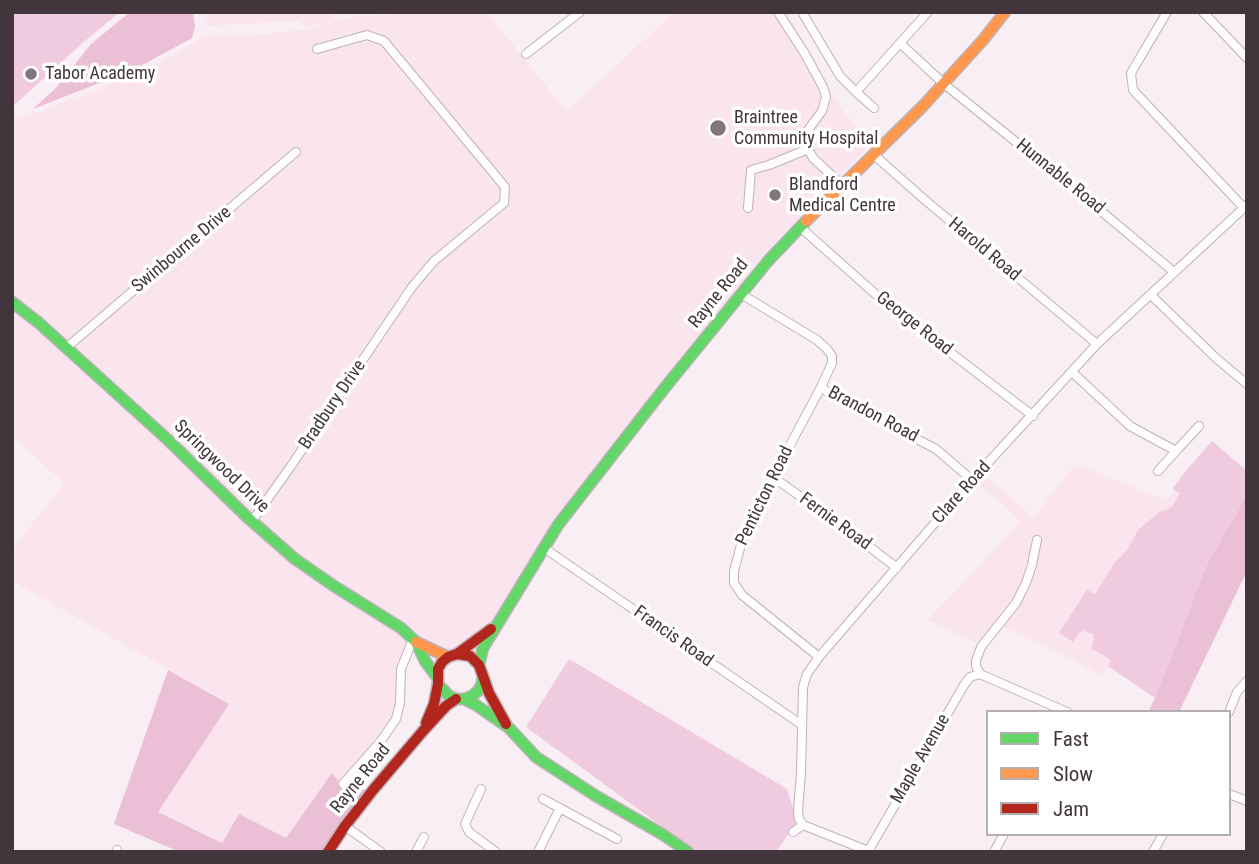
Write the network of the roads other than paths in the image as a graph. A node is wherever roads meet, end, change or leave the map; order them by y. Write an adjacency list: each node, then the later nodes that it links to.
1 (580, 12): 10 (street)
2 (778, 12): 15 (street)
3 (802, 12): 13 (street)
4 (928, 12): 8 (street)
5 (1005, 12): 12 (main road, Rayne Road)
6 (1167, 12): 19 (street)
7 (1203, 12): 11 (street)
8 (900, 43): 12 (street, Hunnable Road); 13 (street)
9 (317, 49): 37 (street, Bradbury Drive)
10 (526, 54)
11 (1247, 58)
12 (944, 84): 17 (main road, Rayne Road); 22 (street, Hunnable Road)
13 (856, 92): 14 (street)
14 (874, 108)
15 (808, 149): 18 (street); 20 (street)
16 (296, 152): 27 (street, Swinbourne Drive)
17 (873, 154): 18 (main road, Rayne Road); 26 (street, Harold Road)
18 (842, 186): 21 (main road, Rayne Road)
19 (1245, 207): 22 (street, Clare Road)
20 (748, 208)
21 (800, 227): 23 (main road, Rayne Road); 31 (street, George Road)
22 (1174, 272): 24 (street, Clare Road)
23 (741, 294): 30 (street, Brandon Road); 39 (main road, Rayne Road)
24 (1151, 295): 26 (street, Clare Road); 29 (street)
25 (12, 302): 27 (main road, Springwood Drive)
26 (1097, 344): 28 (street, Clare Road)
27 (66, 348): 37 (main road, Springwood Drive)
28 (1072, 372): 31 (street, Clare Road); 33 (street)
29 (1247, 384)
30 (821, 387): 35 (street, Penticton Road); 36 (street, Brandon Road)
31 (1033, 416): 36 (street, Clare Road)
32 (1199, 426): 33 (street)
33 (1176, 451): 34 (street)
34 (1158, 471)
35 (773, 477): 40 (street, Fernie Road); 44 (street, Penticton Road)
36 (972, 480): 40 (street, Clare Road)
37 (252, 521): 42 (main road, Springwood Drive)
38 (1037, 540): 46 (street)
39 (544, 548): 41 (main road, Rayne Road); 52 (street, Francis Road)
40 (897, 568): 44 (street, Clare Road)
41 (496, 625): 43 (main road, Rayne Road); 45 (main road, Rayne Road)
42 (414, 641): 43 (main road, Springwood Drive); 47 (main road, Springwood Drive); 55 (street)
43 (452, 656): 45 (main road); 47 (main road, Rayne Road)
44 (819, 657): 52 (street, Clare Road)
45 (481, 670): 49 (main road, Rayne Road); 53 (main road)
46 (980, 674): 50 (street); 67 (street, Maple Avenue)
47 (438, 680): 49 (main road); 54 (main road, Rayne Road)
48 (1247, 681): 51 (street)
49 (460, 699): 53 (main road); 54 (main road, Rayne Road)
50 (1062, 710)
51 (1230, 710)
52 (802, 726): 59 (street, Clare Road)
53 (509, 728): 72 (main road)
54 (423, 731): 60 (main road, Rayne Road)
55 (343, 784)
56 (481, 789): 66 (street)
57 (543, 799): 58 (street)
58 (560, 808): 65 (street); 71 (street)
59 (803, 825): 61 (street); 67 (street)
60 (345, 826): 68 (main road, Rayne Road); 69 (street)
61 (793, 832)
62 (1003, 836): 73 (street)
63 (1162, 836): 74 (street)
64 (424, 837): 70 (street)
65 (617, 839)
66 (490, 850)
67 (870, 851)
68 (328, 852)
69 (382, 852)
70 (416, 852)
71 (538, 852)
72 (688, 852)
73 (994, 852)
74 (1153, 852)

